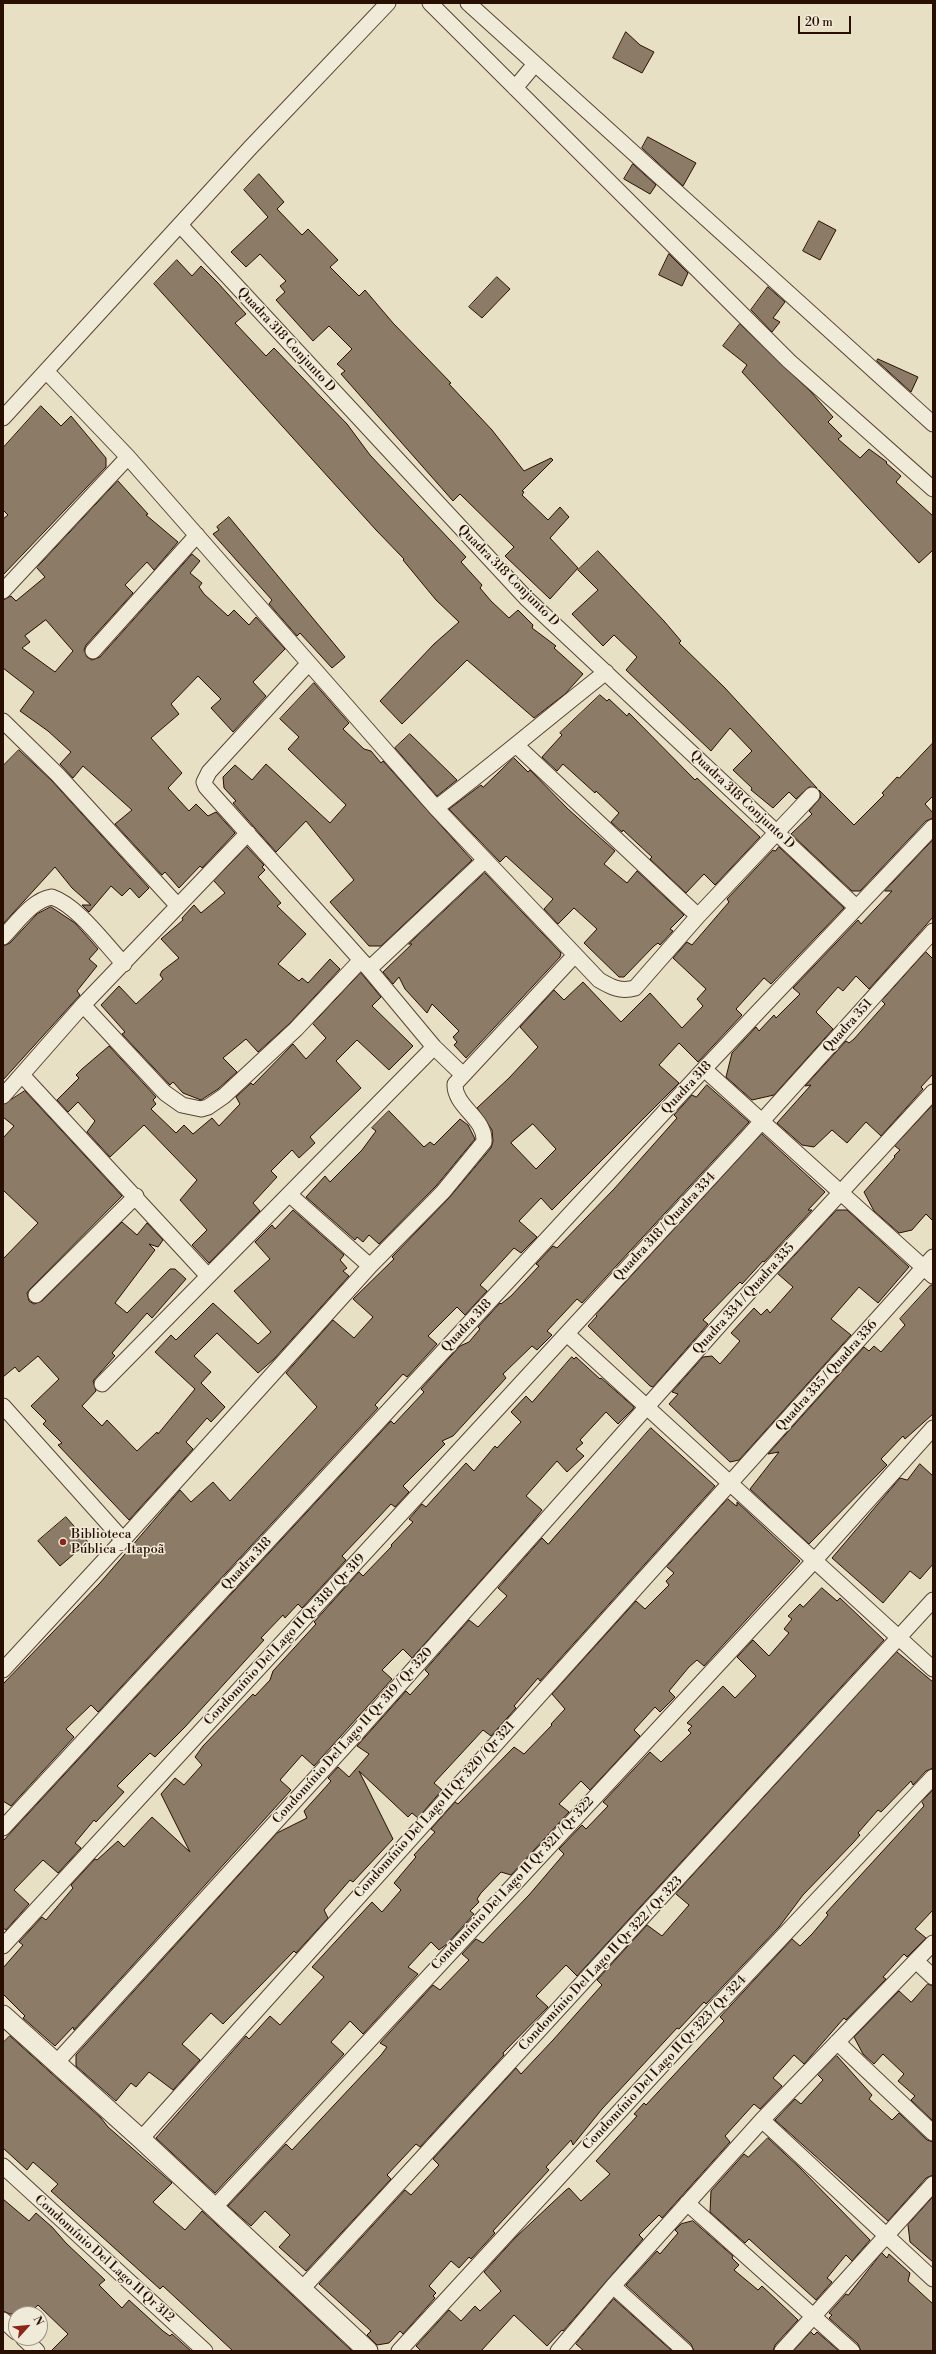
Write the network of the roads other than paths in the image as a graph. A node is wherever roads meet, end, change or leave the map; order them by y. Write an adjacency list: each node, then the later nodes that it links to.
1 (388, 3): 6 (street)
2 (430, 3): 5 (street)
3 (468, 3): 4 (street)
4 (535, 64): 5 (street); 9 (street)
5 (515, 88): 11 (street)
6 (180, 225): 7 (street); 16 (street, Quadra 318 Conjunto D)
7 (46, 371): 8 (street); 10 (street)
8 (3, 418)
9 (933, 424)
10 (128, 457): 12 (street); 13 (street)
11 (933, 490)
12 (197, 535): 14 (street); 15 (street)
13 (3, 591)
14 (93, 651)
15 (308, 664): 20 (street); 23 (street)
16 (606, 672): 18 (street); 22 (street, Quadra 318 Conjunto D)
17 (3, 721): 25 (street)
18 (517, 746): 20 (street); 27 (street)
19 (812, 796): 22 (street)
20 (436, 808): 24 (street)
21 (933, 827): 26 (street, Quadra 318)
22 (776, 832): 26 (street, Quadra 318 Conjunto D); 27 (street)
23 (248, 833): 25 (street); 32 (street)
24 (484, 861): 30 (street); 32 (street)
25 (178, 906): 31 (street)
26 (856, 907): 35 (street, Quadra 318)
27 (698, 916): 30 (street)
28 (933, 931): 40 (street, Quadra 351)
29 (3, 937): 31 (street)
30 (574, 956): 36 (street)
31 (124, 964): 33 (street)
32 (365, 965): 33 (street); 34 (street)
33 (83, 1005): 37 (street)
34 (434, 1047): 36 (street); 42 (street)
35 (704, 1069): 40 (street); 61 (street, Quadra 318)
36 (462, 1074): 44 (street)
37 (22, 1075): 39 (street); 43 (street)
38 (933, 1092): 41 (street, Quadra 334 / Quadra 335)
39 (3, 1096)
40 (763, 1121): 41 (street); 48 (street, Quadra 318 / Quadra 334)
41 (840, 1193): 45 (street); 51 (street, Quadra 334 / Quadra 335)
42 (290, 1195): 44 (street); 46 (street)
43 (136, 1196): 46 (street); 47 (street)
44 (370, 1266): 54 (street)
45 (930, 1267): 53 (street, Quadra 335 / Quadra 336)
46 (208, 1276): 49 (street)
47 (36, 1295)
48 (567, 1334): 51 (street); 63 (street, Condomínio Del Lago II Qr 318 / Qr 319)
49 (102, 1384)
50 (3, 1406): 54 (street)
51 (649, 1406): 53 (street); 68 (street, Condomínio Del Lago II Qr 319 / Qr 320)
52 (933, 1428): 55 (street, Condomínio Del Lago II Qr 321 / Qr 322)
53 (730, 1484): 55 (street); 71 (street, Condomínio Del Lago II Qr 320 / Qr 321)
54 (123, 1540): 58 (street)
55 (814, 1561): 57 (street); 75 (street, Condomínio Del Lago II Qr 321 / Qr 322)
56 (933, 1600): 57 (street, Condomínio Del Lago II Qr 322 / Qr 323)
57 (899, 1638): 59 (street); 79 (street, Condomínio Del Lago II Qr 322 / Qr 323)
58 (3, 1670)
59 (933, 1670)
60 (933, 1777): 83 (street, Condomínio Del Lago II Qr 323 / Qr 324)
61 (3, 1828)
62 (933, 1943): 64 (street)
63 (3, 1946)
64 (916, 1961): 65 (street); 67 (street)
65 (933, 1977)
66 (3, 2015): 68 (street)
67 (836, 2042): 69 (street); 70 (street)
68 (56, 2063): 71 (street)
69 (762, 2120): 74 (street); 76 (street)
70 (933, 2133)
71 (141, 2138): 75 (street)
72 (3, 2166): 81 (street, Condomínio Del Lago II Qr 312)
73 (933, 2184): 76 (street)
74 (687, 2203): 78 (street); 80 (street)
75 (214, 2208): 79 (street)
76 (887, 2238): 77 (street); 80 (street)
77 (933, 2279)
78 (613, 2286): 84 (street); 85 (street)
79 (302, 2289): 82 (street)
80 (815, 2315): 86 (street); 87 (street)
81 (205, 2351)
82 (368, 2351)
83 (399, 2351)
84 (558, 2351)
85 (685, 2351)
86 (782, 2351)
87 (852, 2351)

